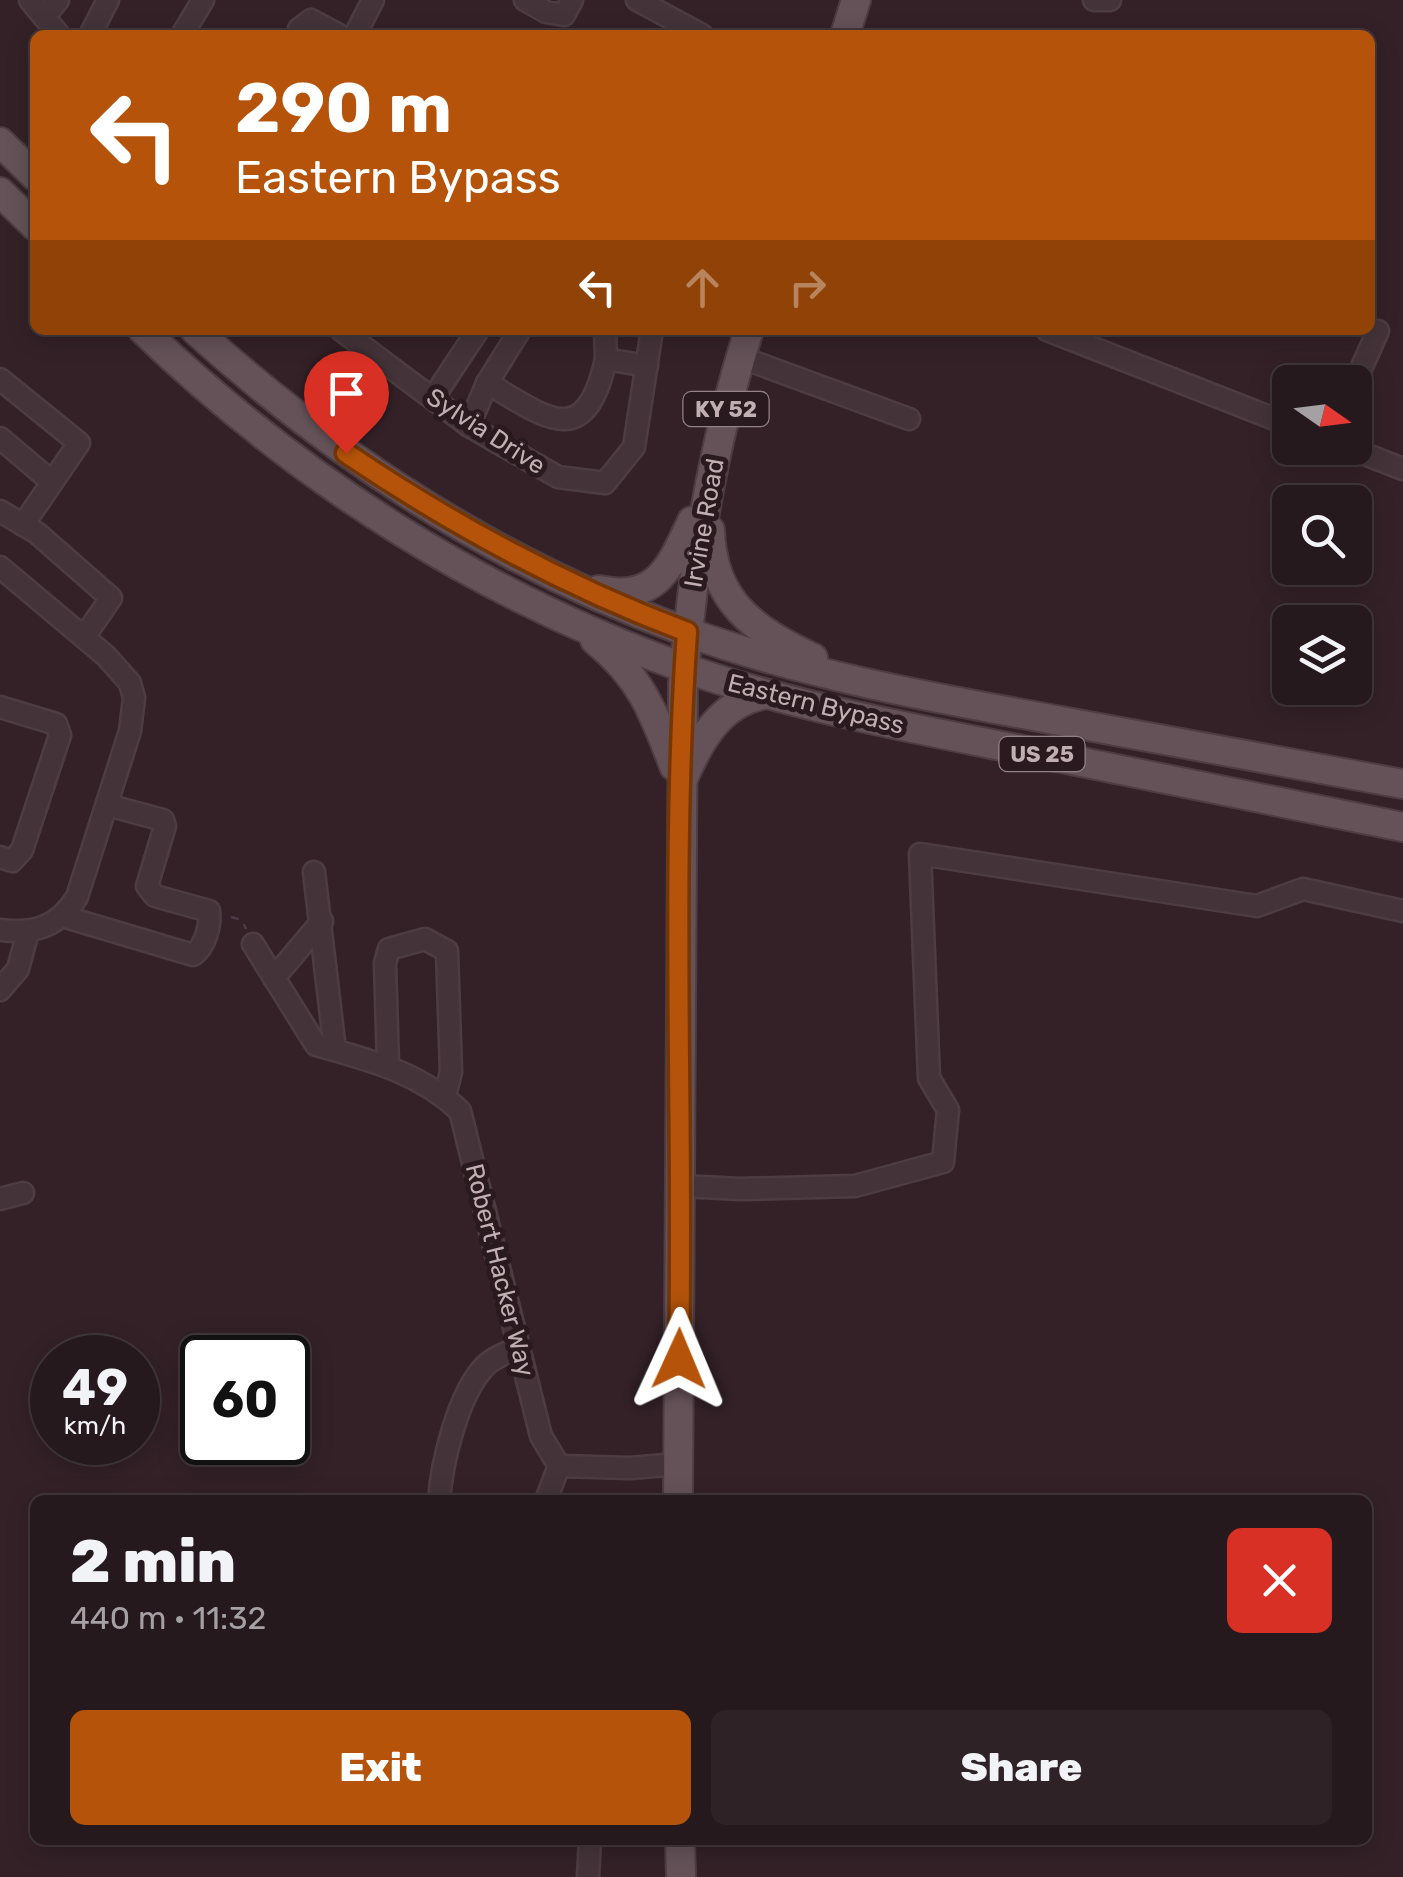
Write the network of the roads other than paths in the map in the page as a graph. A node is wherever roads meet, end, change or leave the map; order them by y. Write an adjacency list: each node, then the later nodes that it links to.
1 (30, 0): 12 (street)
2 (58, 0): 12 (street)
3 (108, 0): 14 (street)
4 (203, 0): 15 (street)
5 (373, 0): 18 (street)
6 (525, 0): 7 (street)
7 (572, 0)
8 (638, 0): 19 (street)
9 (856, 0): 20 (main road)
10 (1094, 0): 11 (street)
11 (1110, 0)
12 (44, 17): 13 (street)
13 (55, 30)
14 (93, 30)
15 (185, 30)
16 (299, 30): 17 (street)
17 (330, 30)
18 (358, 30)
19 (693, 30)
20 (846, 30)
21 (0, 142): 22 (main road)
22 (30, 171)
23 (0, 192): 24 (main road)
24 (30, 221)
25 (1378, 331): 37 (street)
26 (149, 335): 54 (main road, Eastern Bypass / US 25)
27 (201, 335): 53 (main road, Eastern Bypass / US 25)
28 (348, 335): 41 (street, Sylvia Drive)
29 (475, 335): 41 (street)
30 (517, 335): 40 (street)
31 (605, 335): 36 (street)
32 (651, 335): 38 (street, Sylvia Drive)
33 (747, 335): 35 (main road, Irvine Road / KY 52)
34 (1059, 335): 42 (street)
35 (740, 357): 43 (street); 49 (main road, Irvine Road / KY 52)
36 (606, 359): 38 (street); 40 (street)
37 (1362, 365)
38 (646, 366): 44 (street, Sylvia Drive)
39 (0, 379): 48 (street)
40 (487, 383): 44 (street)
41 (433, 398): 44 (street, Sylvia Drive)
42 (1272, 418)
43 (909, 419)
44 (469, 426)
45 (0, 438): 48 (street)
46 (1372, 457): 47 (street)
47 (1403, 469)
48 (52, 482): 51 (street)
49 (708, 488): 53 (main road); 55 (main road, Irvine Road / KY 52); 58 (main road)
50 (0, 511): 51 (street)
51 (23, 525): 56 (street)
52 (0, 567): 56 (street)
53 (572, 585): 55 (main road, Eastern Bypass / US 25)
54 (570, 621): 57 (main road, Eastern Bypass / US 25); 61 (main road)
55 (687, 632): 57 (main road, Irvine Road / KY 52); 58 (main road, Eastern Bypass / US 25)
56 (84, 637): 63 (street)
57 (684, 668): 59 (main road, Eastern Bypass / US 25); 61 (main road, Irvine Road / KY 52)
58 (869, 684): 62 (main road, Eastern Bypass / US 25)
59 (768, 694): 61 (main road); 64 (main road, Eastern Bypass / US 25)
60 (0, 708): 65 (street)
61 (681, 784): 78 (main road, Irvine Road / KY 52)
62 (1403, 784)
63 (106, 805): 68 (street); 68 (street)
64 (1403, 827)
65 (0, 857)
66 (314, 872): 69 (street)
67 (1403, 911): 78 (street)
68 (62, 916): 71 (street)
69 (322, 922): 73 (street); 75 (street)
70 (0, 930): 71 (street)
71 (28, 932): 74 (street)
72 (253, 944): 73 (street)
73 (274, 978): 75 (street)
74 (0, 990)
75 (326, 1048): 76 (street)
76 (388, 1065): 77 (street); 77 (street)
77 (445, 1096): 81 (street, Robert Hacker Way)
78 (682, 1186): 82 (main road, Irvine Road / KY 52)
79 (23, 1193): 80 (street)
80 (0, 1200)
81 (520, 1348): 83 (street, Robert Hacker Way); 84 (street)
82 (678, 1464): 83 (street); 86 (main road, Irvine Road / KY 52)
83 (559, 1466): 85 (street)
84 (439, 1495)
85 (548, 1495)
86 (678, 1495)
87 (590, 1845): 89 (street)
88 (680, 1845): 90 (main road)
89 (588, 1877)
90 (680, 1877)

